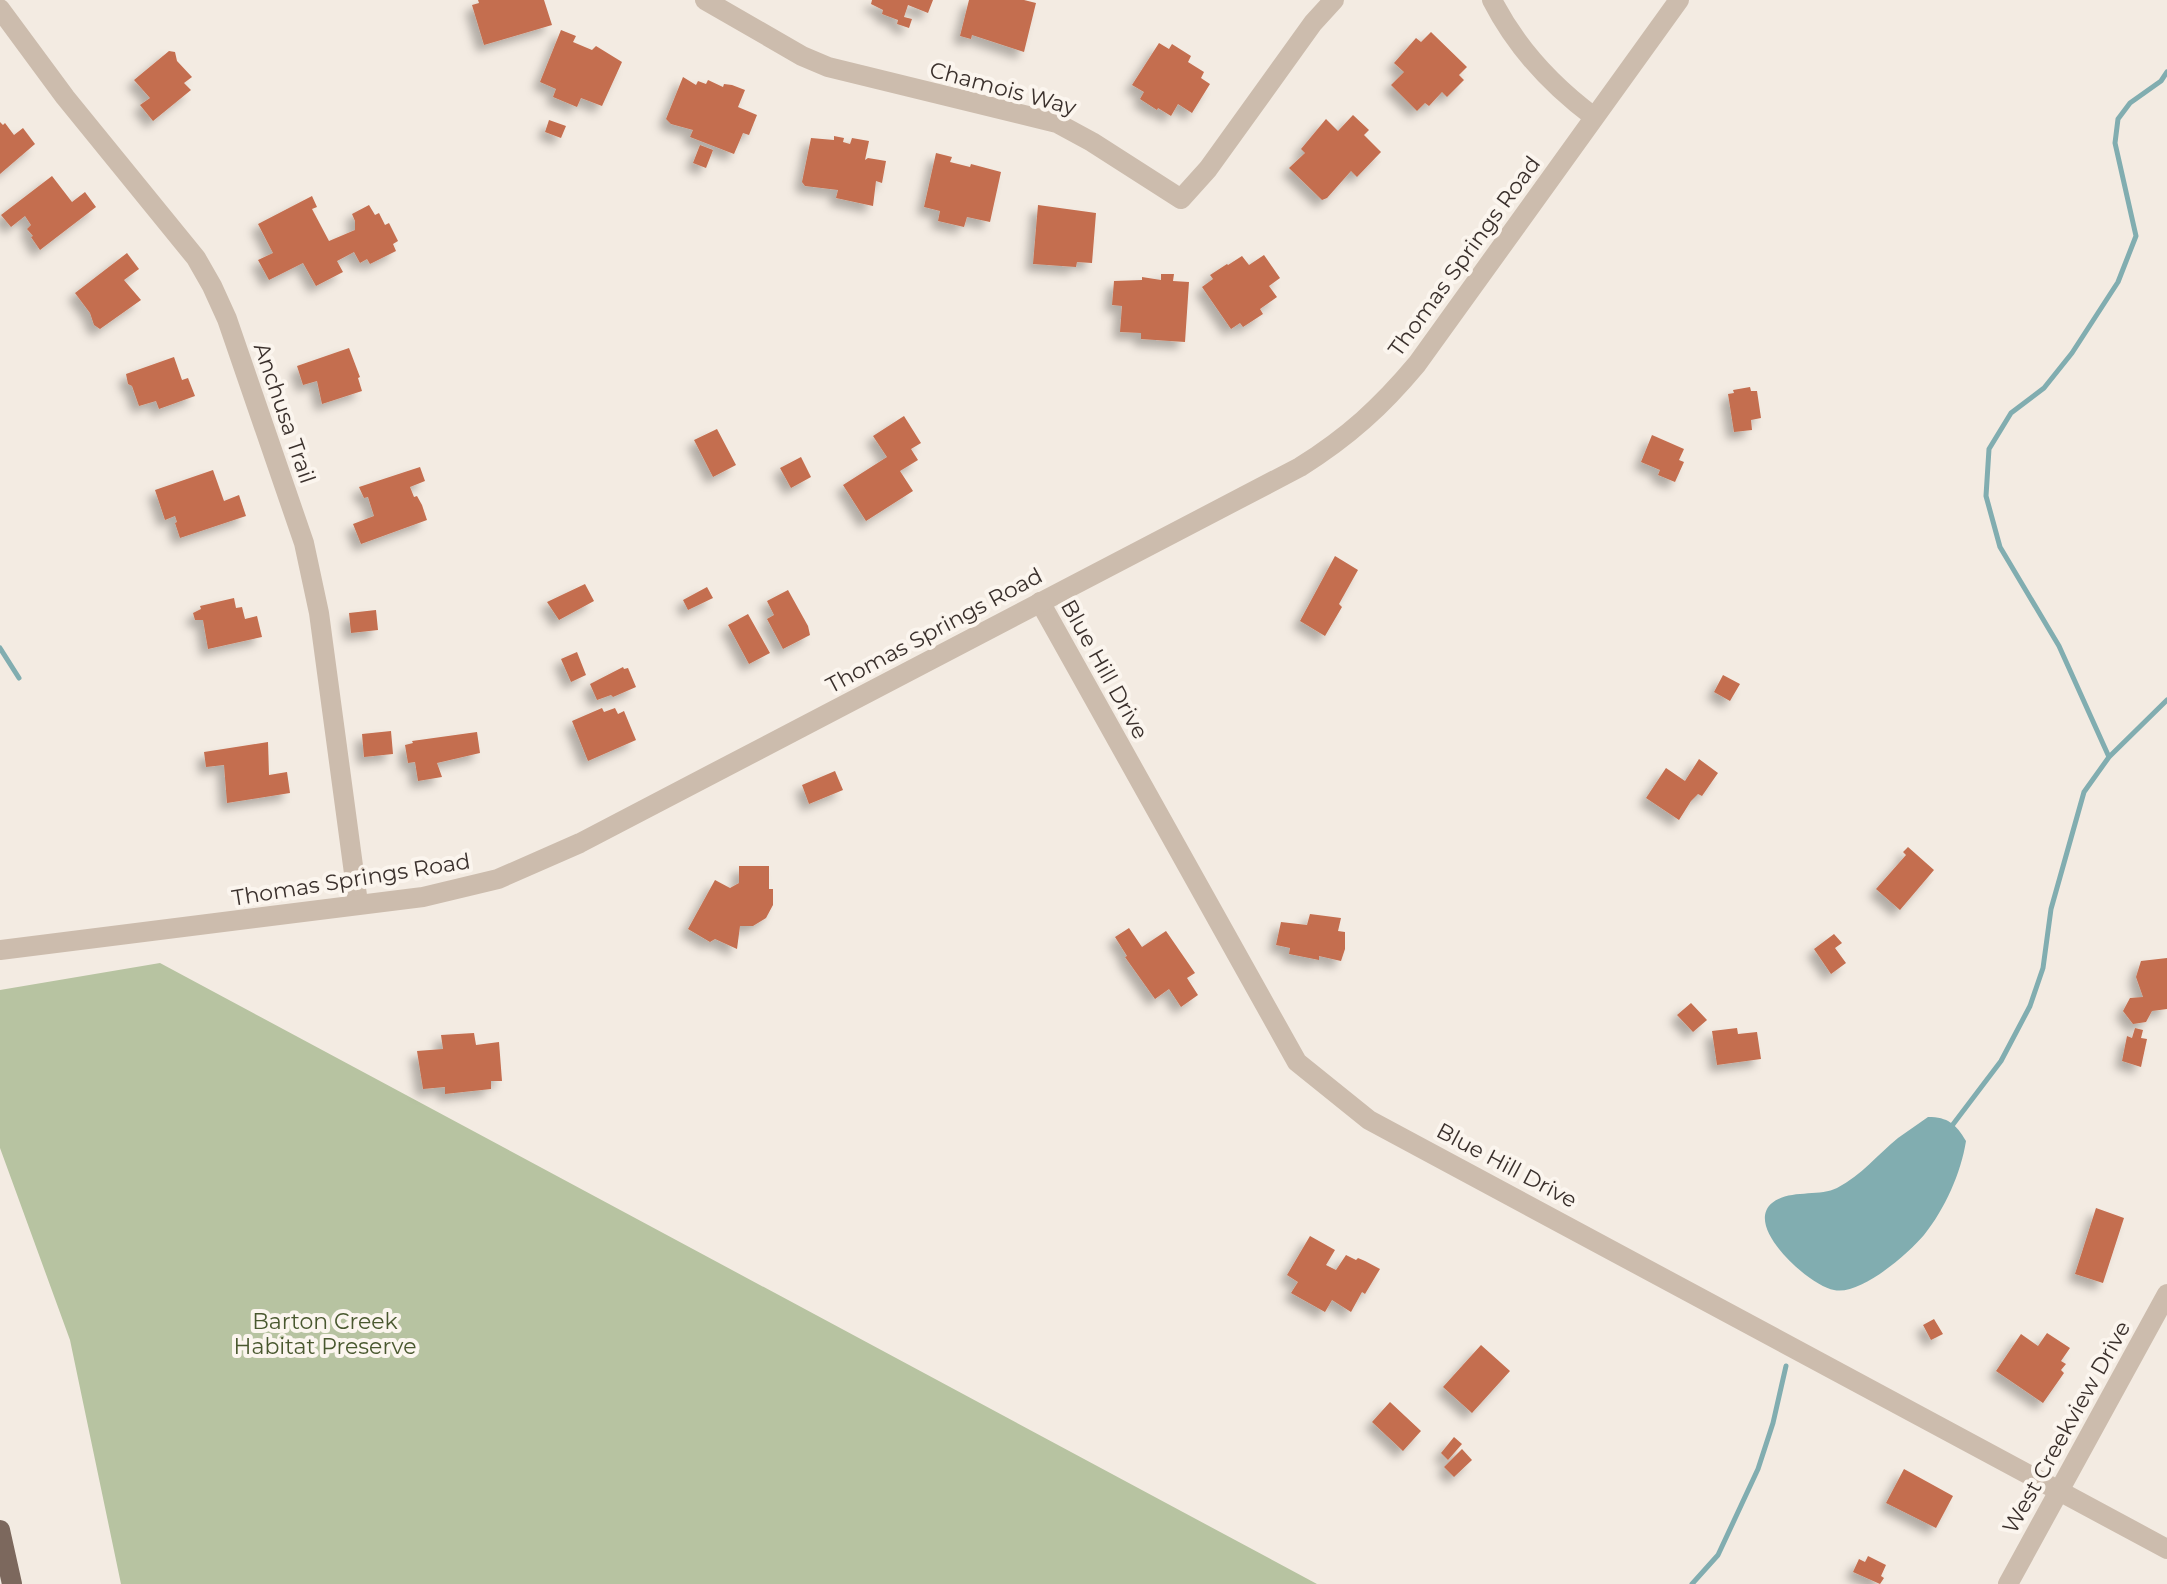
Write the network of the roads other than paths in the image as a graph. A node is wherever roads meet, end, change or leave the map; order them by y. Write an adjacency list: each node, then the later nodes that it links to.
1 (705, 0): 2 (street, Chamois Way)
2 (1334, 0)
3 (1492, 0): 6 (street)
4 (1679, 0): 6 (street, Thomas Springs Road)
5 (0, 9): 8 (street, Anchusa Trail)
6 (1594, 117): 7 (street, Thomas Springs Road)
7 (1040, 602): 8 (street, Thomas Springs Road); 11 (street, Blue Hill Drive)
8 (358, 903): 9 (street, Thomas Springs Road)
9 (0, 950)
10 (2167, 1294): 11 (street, West Creekview Drive)
11 (2059, 1490): 13 (street, Blue Hill Drive); 15 (street, West Creekview Drive)
12 (0, 1530): 14 (main road)
13 (2167, 1549)
14 (12, 1584)
15 (2008, 1584)

